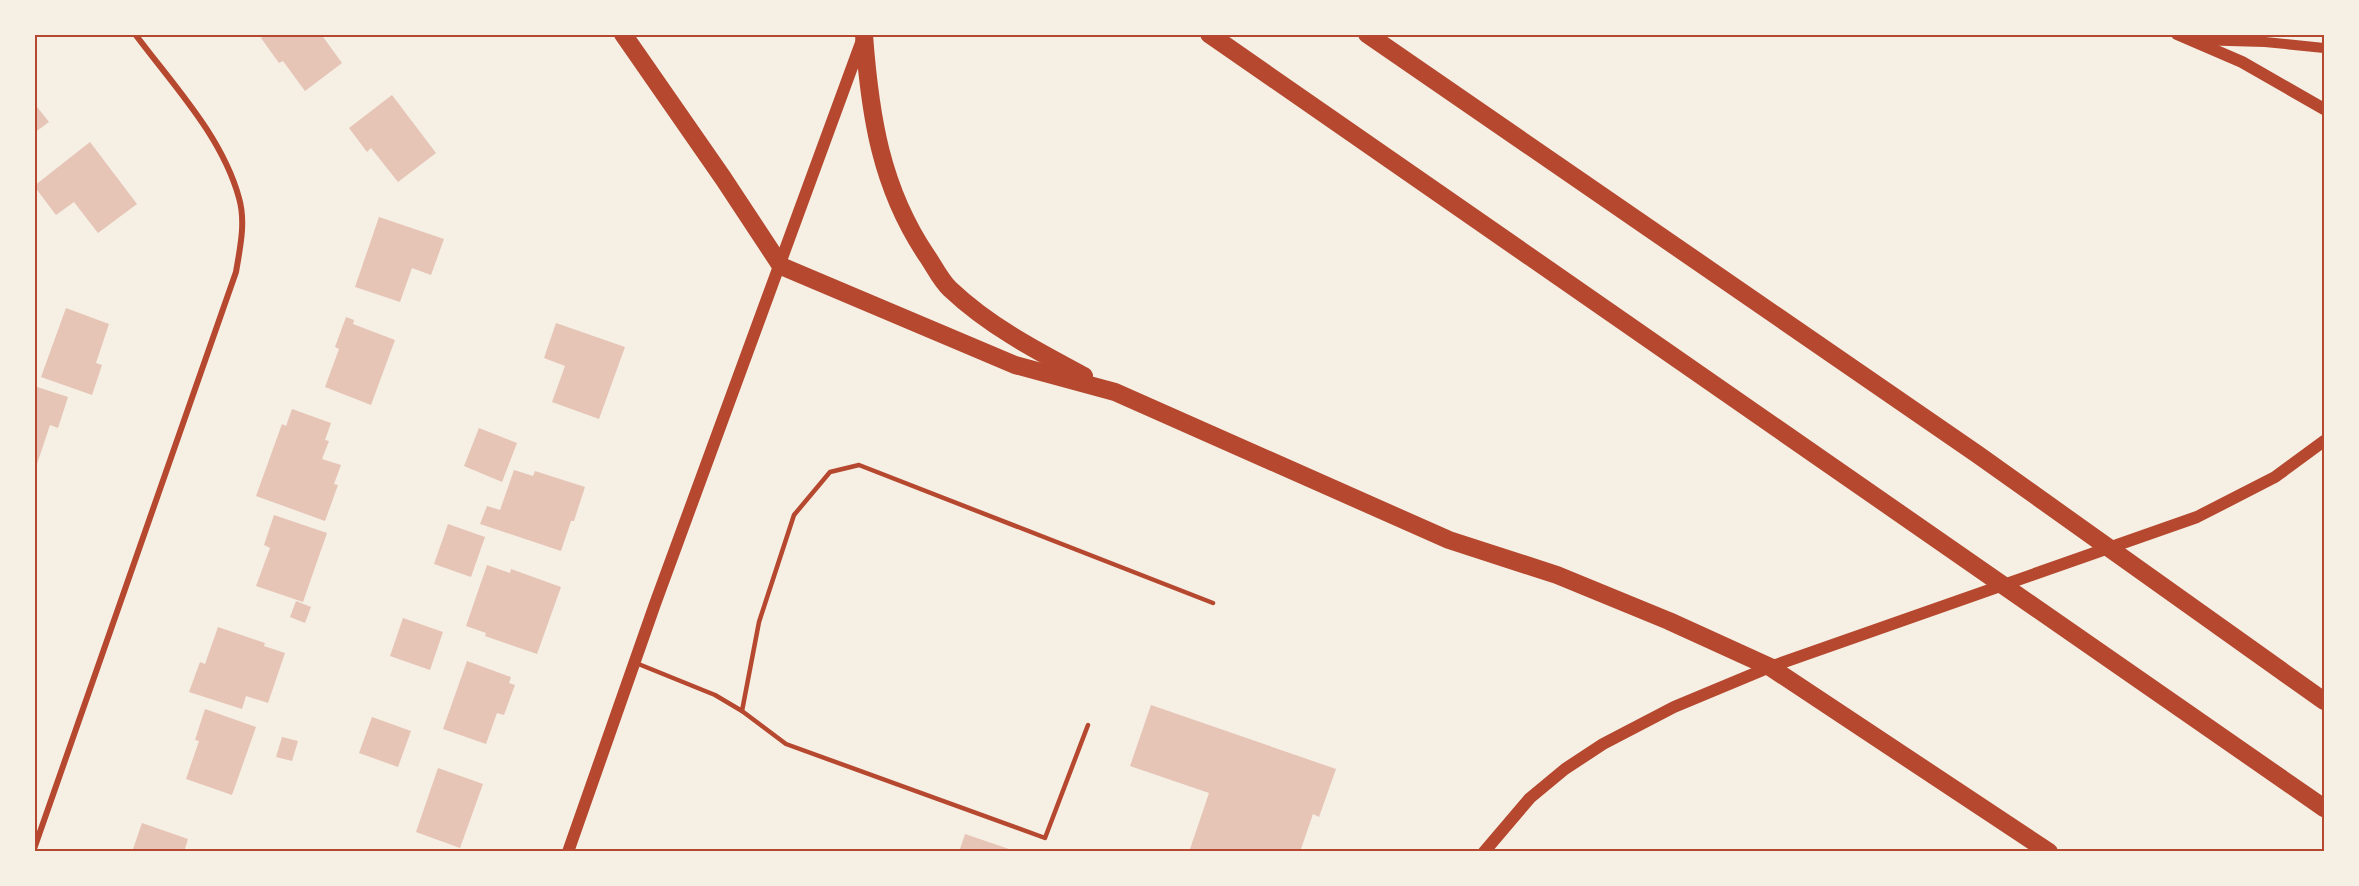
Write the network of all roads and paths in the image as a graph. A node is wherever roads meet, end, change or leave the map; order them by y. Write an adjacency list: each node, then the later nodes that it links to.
1 (135, 34): 20 (street)
2 (623, 34): 10 (highway)
3 (1209, 34): 19 (highway)
4 (1367, 34): 16 (highway)
5 (2177, 34): 7 (main road)
6 (864, 35): 10 (main road); 11 (highway)
7 (2190, 40): 8 (street); 9 (main road)
8 (2325, 48)
9 (2325, 108)
10 (781, 266): 11 (highway); 14 (main road)
11 (1115, 392): 15 (highway)
12 (2325, 441): 15 (main road)
13 (1213, 603): 17 (lane)
14 (635, 662): 17 (lane); 21 (main road)
15 (1770, 667): 22 (main road); 23 (highway)
16 (2325, 701)
17 (742, 711): 18 (lane)
18 (1088, 725)
19 (2325, 808)
20 (34, 849)
21 (568, 852)
22 (1485, 852)
23 (2049, 852)

